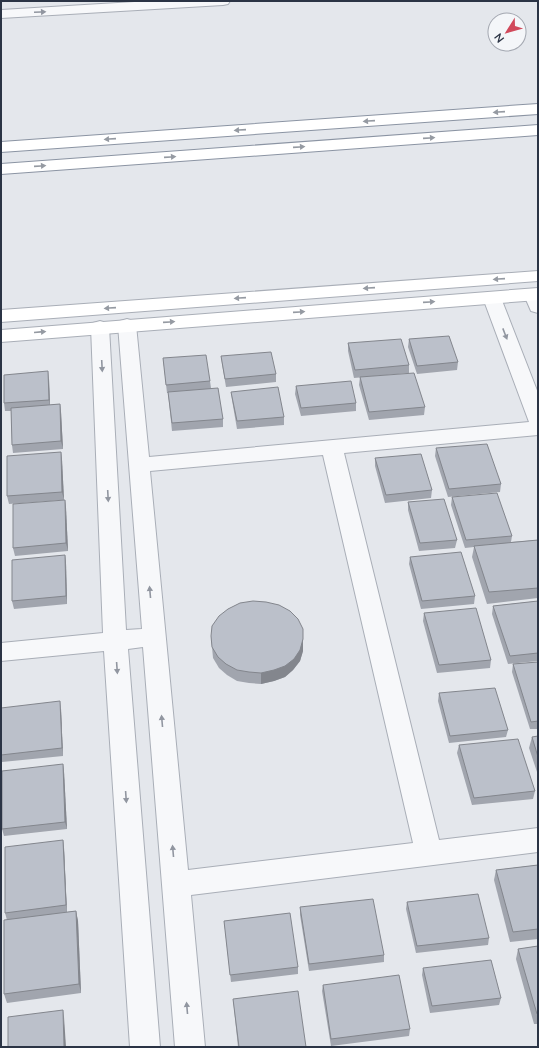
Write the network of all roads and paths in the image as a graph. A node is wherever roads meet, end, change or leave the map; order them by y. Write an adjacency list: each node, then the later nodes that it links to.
1 (223, 1): 2 (street, one-way to 1)
2 (1, 14)
3 (538, 109): 5 (main road, one-way to 5)
4 (538, 130): 6 (main road, one-way to 4)
5 (1, 147)
6 (1, 169)
7 (538, 276): 10 (main road, one-way to 10)
8 (492, 298): 9 (main road); 11 (main road, one-way to 8); 14 (street, one-way to 14)
9 (536, 299)
10 (1, 316)
11 (127, 325): 12 (main road); 17 (street)
12 (100, 327): 13 (main road, one-way to 12); 19 (street, one-way to 19)
13 (1, 336)
14 (538, 420)
15 (538, 428): 16 (street)
16 (332, 447): 17 (street); 22 (street)
17 (140, 465): 18 (street, one-way to 17)
18 (154, 637): 19 (street); 23 (street, one-way to 18)
19 (115, 640): 20 (street); 24 (street, one-way to 24)
20 (1, 652)
21 (538, 840): 22 (street)
22 (429, 853): 23 (street)
23 (176, 884): 25 (street, one-way to 23)
24 (145, 1047)
25 (190, 1047)

